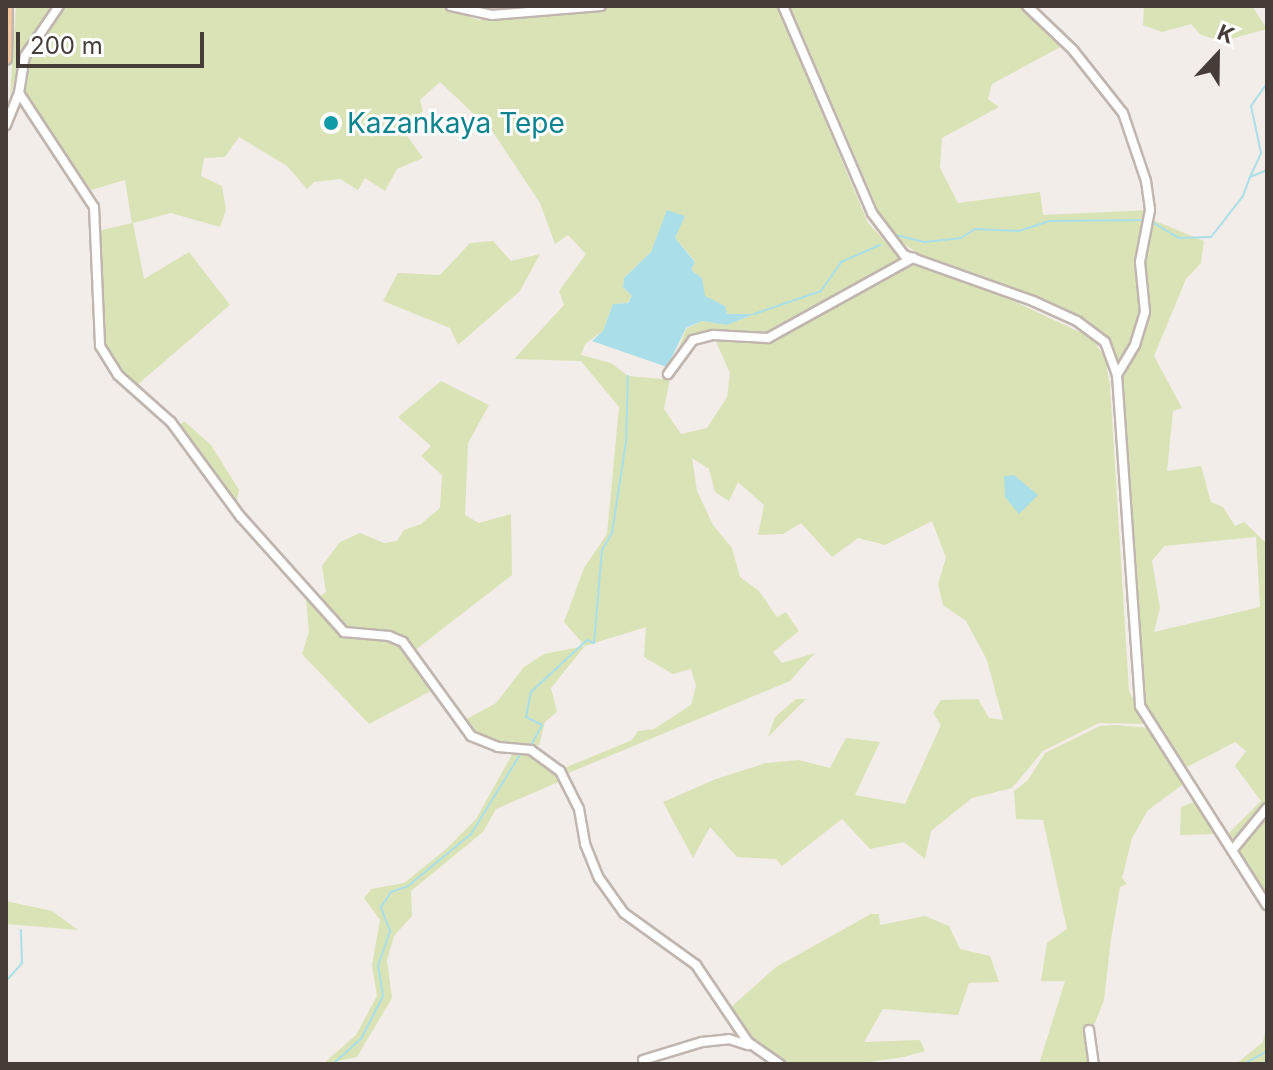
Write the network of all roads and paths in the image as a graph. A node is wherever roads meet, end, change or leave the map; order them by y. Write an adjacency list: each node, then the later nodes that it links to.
1 (7, 6): 7 (main road)
2 (59, 6): 8 (street)
3 (451, 6): 4 (street)
4 (601, 6)
5 (783, 6): 10 (street)
6 (1027, 6): 12 (street)
7 (6, 59)
8 (19, 93): 9 (street); 17 (street)
9 (6, 125)
10 (913, 258): 11 (street); 12 (street)
11 (668, 374)
12 (1117, 375): 14 (street)
13 (1267, 808): 14 (street)
14 (1234, 848): 15 (street)
15 (1267, 905)
16 (1089, 1030): 20 (street)
17 (753, 1046): 18 (street); 19 (street)
18 (643, 1060)
19 (780, 1064)
20 (1094, 1064)

